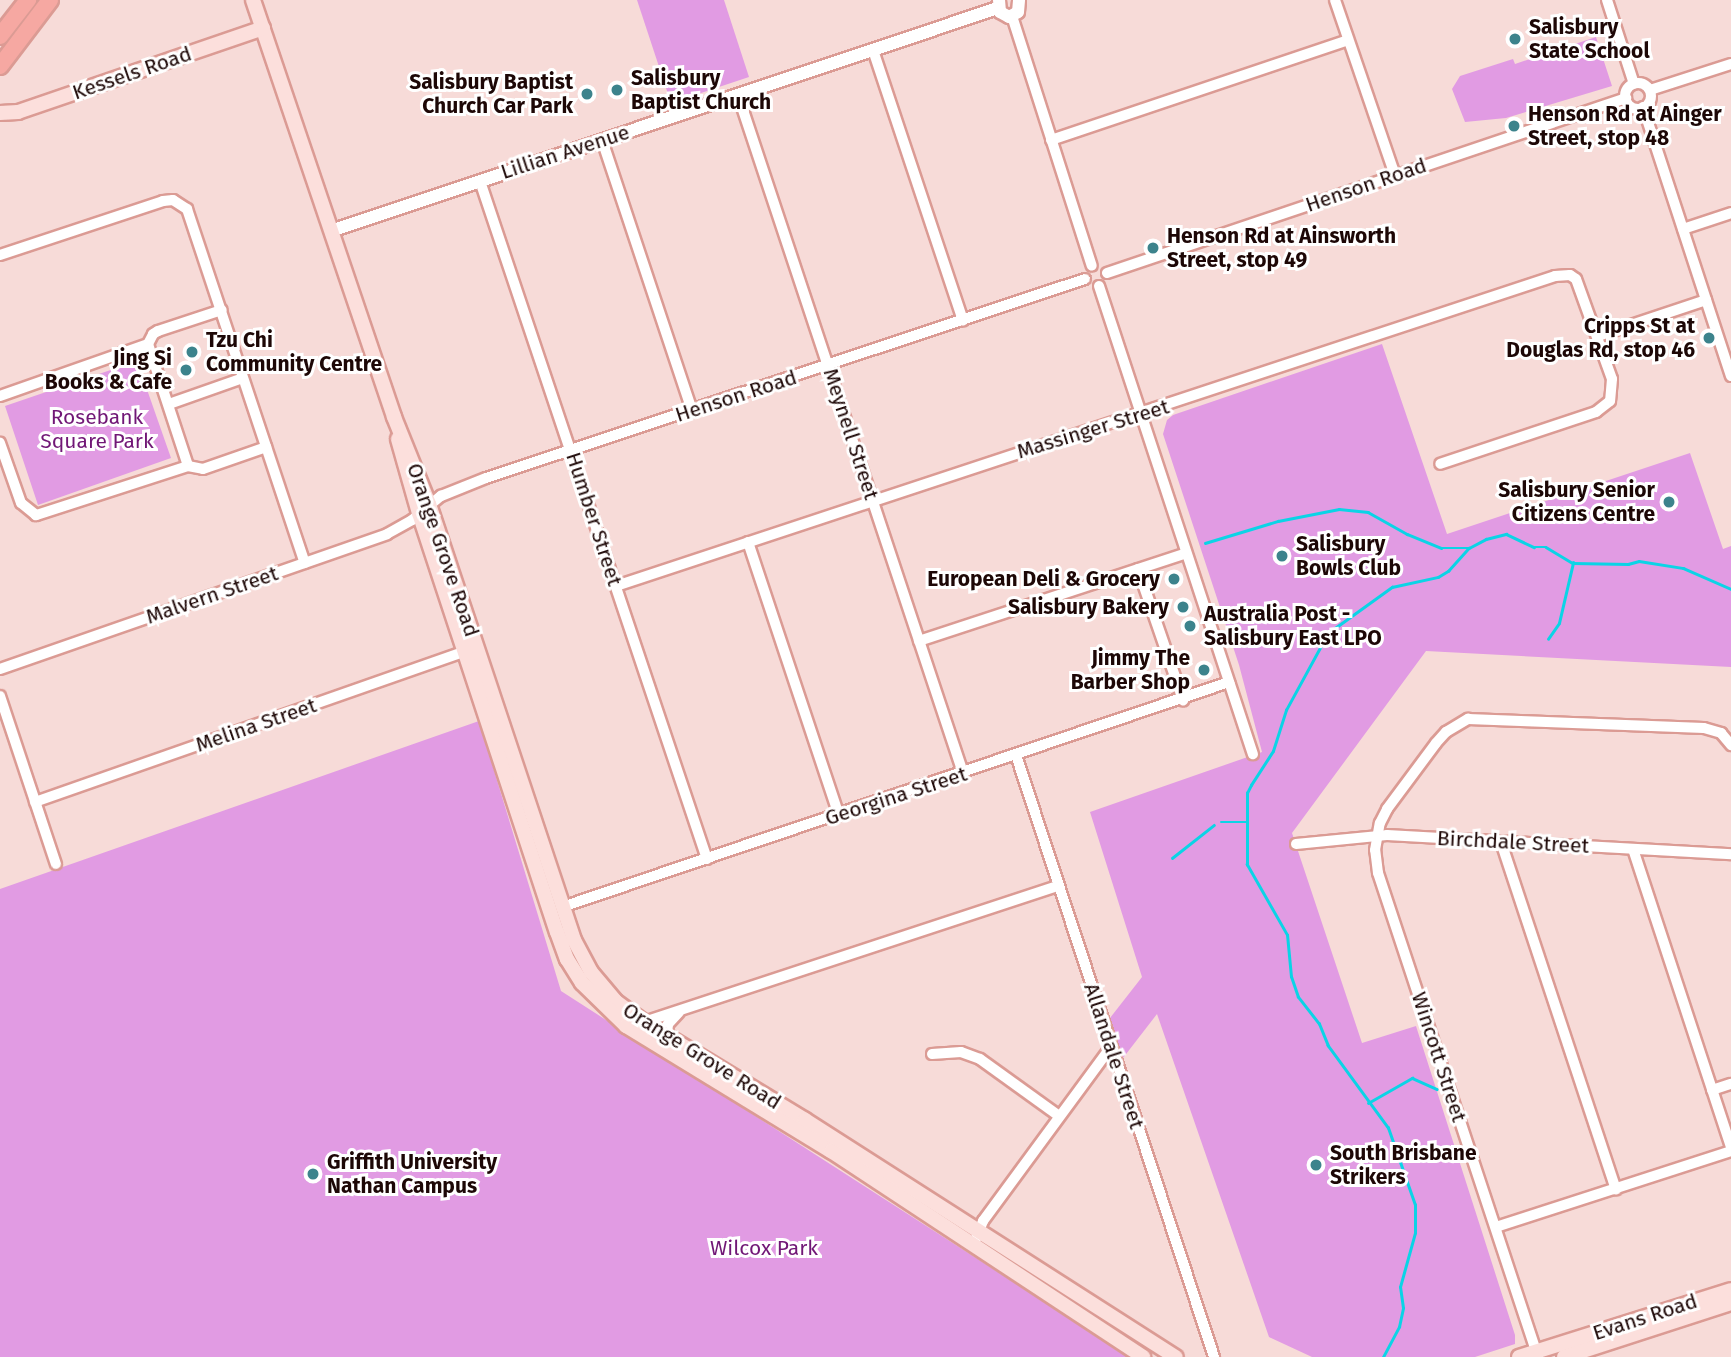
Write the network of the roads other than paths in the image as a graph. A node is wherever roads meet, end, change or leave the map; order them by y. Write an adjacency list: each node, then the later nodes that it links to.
1 (28, 0): 10 (highway)
2 (50, 0): 14 (highway)
3 (253, 0): 9 (main road, Orange Grove Road)
4 (1021, 0): 8 (street)
5 (1335, 0): 11 (street)
6 (1607, 0): 15 (street)
7 (999, 4): 8 (street); 12 (street, Lillian Avenue)
8 (1012, 16): 22 (street)
9 (263, 28): 20 (main road, Kessels Road); 27 (main road, Orange Grove Road)
10 (0, 36)
11 (1348, 40): 22 (street); 23 (street)
12 (873, 50): 17 (street, Lillian Avenue); 35 (street)
13 (1731, 64): 16 (street)
14 (0, 65)
15 (1634, 84): 16 (street); 18 (street)
16 (1650, 90): 19 (street)
17 (738, 95): 21 (street, Lillian Avenue); 39 (street, Meynell Street)
18 (1626, 98): 19 (street); 23 (street, Henson Road)
19 (1643, 107): 26 (street)
20 (0, 113)
21 (602, 140): 24 (street, Lillian Avenue); 44 (street)
22 (1051, 140): 29 (street)
23 (1395, 175): 30 (street, Henson Road)
24 (480, 181): 27 (street, Lillian Avenue); 48 (street, Humber Street)
25 (1731, 213): 26 (street)
26 (1682, 229): 33 (street)
27 (331, 232): 53 (main road, Orange Grove Road)
28 (0, 256): 34 (street)
29 (1092, 265): 30 (street); 31 (street)
30 (1107, 273): 32 (street)
31 (1086, 279): 32 (street); 35 (street, Henson Road)
32 (1099, 286): 45 (street)
33 (1706, 300): 36 (street); 38 (street)
34 (222, 310): 37 (street); 41 (street)
35 (963, 320): 39 (street, Henson Road)
36 (1598, 336): 45 (street, Massinger Street); 50 (street)
37 (148, 344): 42 (street); 43 (street)
38 (1729, 364): 40 (street)
39 (828, 366): 44 (street, Henson Road); 52 (street, Meynell Street)
40 (1731, 376)
41 (243, 378): 43 (street); 47 (street)
42 (0, 396)
43 (169, 404): 51 (street)
44 (692, 410): 48 (street, Henson Road)
45 (1140, 413): 52 (street, Massinger Street); 55 (street)
46 (0, 443): 49 (street)
47 (266, 447): 51 (street); 56 (street)
48 (571, 451): 53 (street, Henson Road); 58 (street, Humber Street)
49 (3, 460): 51 (street)
50 (1440, 464)
51 (188, 466)
52 (873, 501): 54 (street, Massinger Street); 59 (street, Meynell Street)
53 (424, 508): 56 (street, Malvern Street); 60 (main road, Orange Grove Road)
54 (748, 542): 58 (street, Massinger Street); 70 (street)
55 (1186, 552): 57 (street); 62 (street)
56 (305, 562): 61 (street, Malvern Street)
57 (1138, 569): 59 (street); 64 (street)
58 (616, 586): 76 (street, Humber Street)
59 (919, 642): 68 (street, Meynell Street)
60 (471, 649): 69 (street, Melina Street); 79 (main road, Orange Grove Road); 92 (main road, Orange Grove Road)
61 (0, 669)
62 (1229, 682): 64 (street, Georgina Street); 66 (street)
63 (0, 696): 69 (street)
64 (1183, 700): 67 (street, Georgina Street)
65 (1731, 745): 71 (street)
66 (1253, 754)
67 (1016, 755): 68 (street, Georgina Street); 78 (street, Allandale Street)
68 (963, 773): 70 (street, Georgina Street)
69 (36, 802): 77 (street)
70 (839, 815): 76 (street, Georgina Street)
71 (1377, 836): 72 (street, Birchdale Street); 73 (street, Birchdale Street); 90 (street, Wincott Street)
72 (1501, 842): 74 (street, Birchdale Street); 89 (street)
73 (1296, 844)
74 (1633, 849): 75 (street, Birchdale Street); 86 (street)
75 (1731, 854)
76 (706, 859): 79 (street, Georgina Street)
77 (56, 864)
78 (1058, 886): 80 (street); 83 (street, Allandale Street)
79 (562, 907): 81 (main road, Orange Grove Road)
80 (679, 1012): 81 (street); 82 (street)
81 (644, 1022): 82 (main road, Orange Grove Road)
82 (667, 1037): 91 (main road, Orange Grove Road)
83 (1111, 1046): 87 (street); 98 (street, Allandale Street)
84 (932, 1054): 87 (street)
85 (1731, 1084): 86 (street)
86 (1712, 1090): 88 (street)
87 (1059, 1116): 91 (street)
88 (1731, 1149): 89 (street)
89 (1616, 1189): 90 (street)
90 (1496, 1227): 95 (street, Wincott Street)
91 (977, 1229): 92 (street); 97 (main road, Orange Grove Road)
92 (973, 1246): 96 (main road, Orange Grove Road)
93 (1731, 1290): 95 (main road, Evans Road)
94 (1731, 1303): 100 (main road, Evans Road)
95 (1537, 1354): 99 (main road, Evans Road)
96 (1143, 1357)
97 (1176, 1357)
98 (1214, 1357)
99 (1519, 1357)
100 (1564, 1357)

